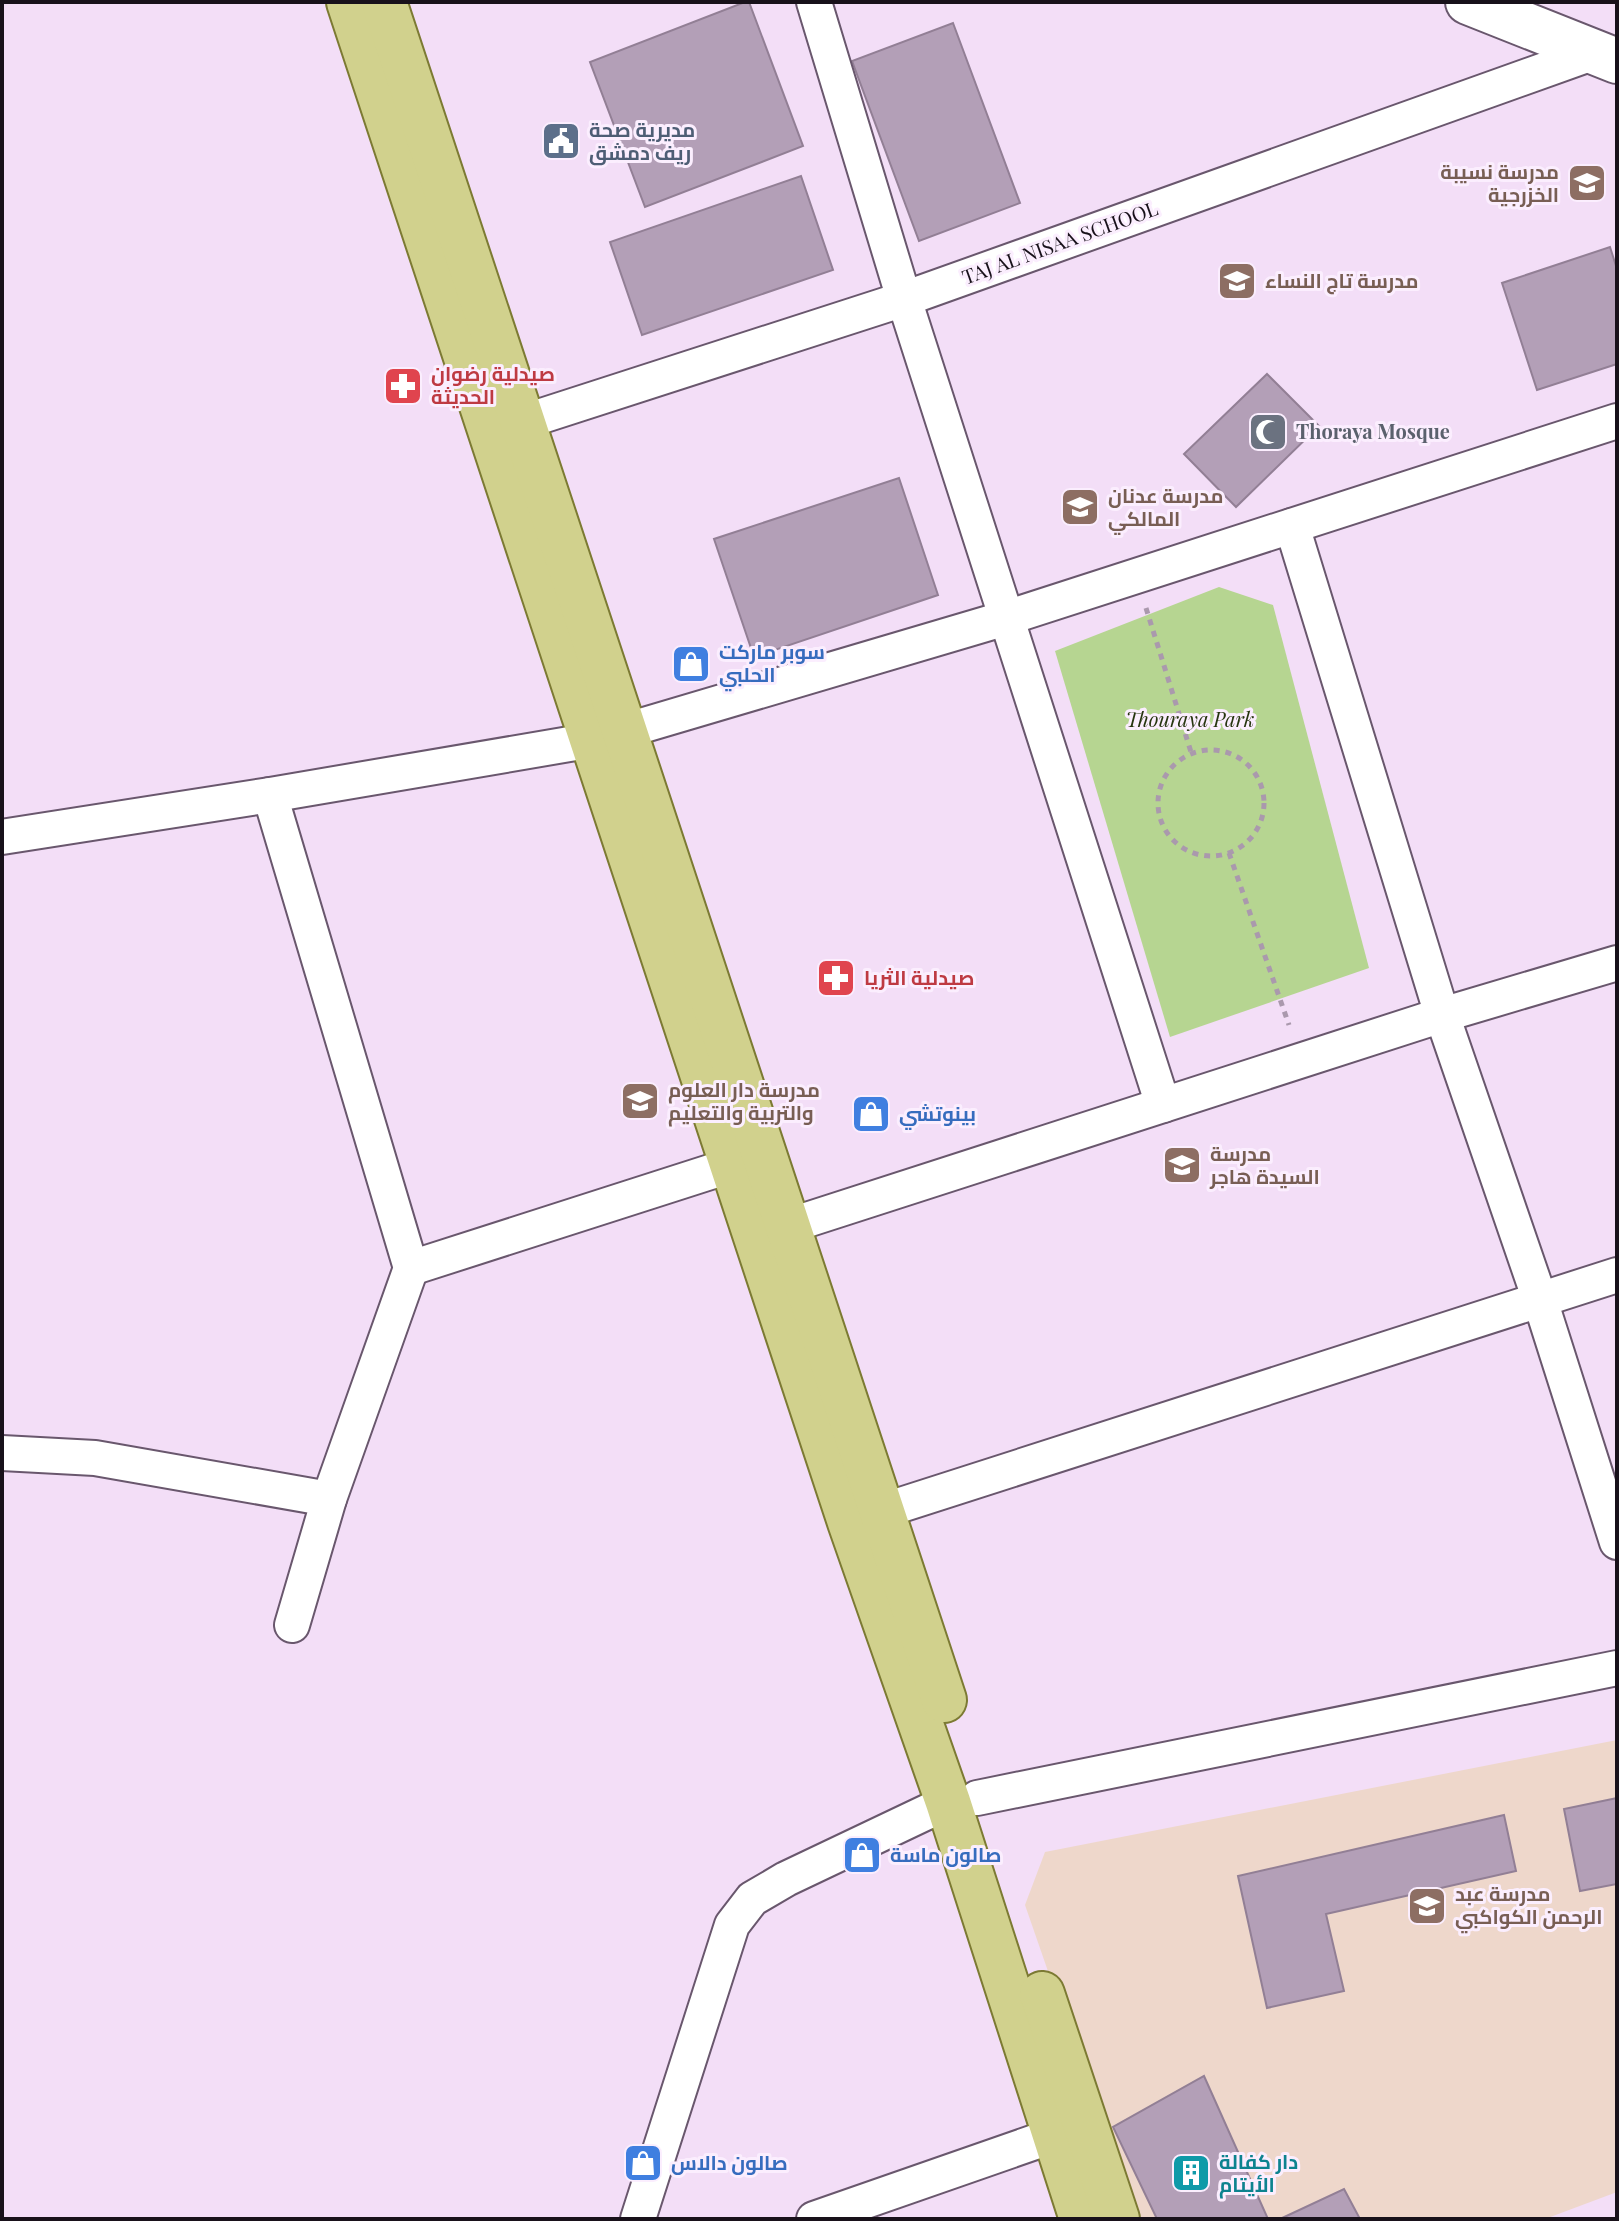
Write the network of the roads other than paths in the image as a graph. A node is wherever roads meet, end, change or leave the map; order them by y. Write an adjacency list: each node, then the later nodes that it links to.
1 (349, 2): 11 (main road)
2 (384, 2): 8 (main road)
3 (814, 2): 6 (street)
4 (1468, 2): 5 (street)
5 (1606, 56): 6 (street, TAJ AL NISAA SCHOOL)
6 (904, 299): 8 (street, TAJ AL NISAA SCHOOL); 10 (street)
7 (1617, 421): 9 (street)
8 (523, 422): 11 (main road)
9 (1292, 526): 10 (street); 15 (street)
10 (1006, 618): 11 (street); 16 (street)
11 (609, 735): 12 (street); 17 (main road); 18 (main road)
12 (270, 795): 13 (street); 19 (street)
13 (2, 837)
14 (1617, 963): 15 (street)
15 (1442, 1015): 16 (street); 21 (street)
16 (1163, 1105): 18 (street)
17 (732, 1165): 19 (street); 28 (main road)
18 (788, 1226): 24 (main road)
19 (411, 1268): 23 (street)
20 (1617, 1275): 21 (street)
21 (1540, 1300): 24 (street); 25 (street)
22 (2, 1453): 23 (street)
23 (329, 1499): 26 (street)
24 (882, 1511): 28 (main road)
25 (1617, 1542)
26 (292, 1625)
27 (1617, 1668): 28 (street)
28 (962, 1800): 29 (main road); 30 (street); 33 (main road)
29 (1055, 2135): 31 (street); 32 (main road)
30 (638, 2219)
31 (814, 2219)
32 (1082, 2219)
33 (1117, 2219)

